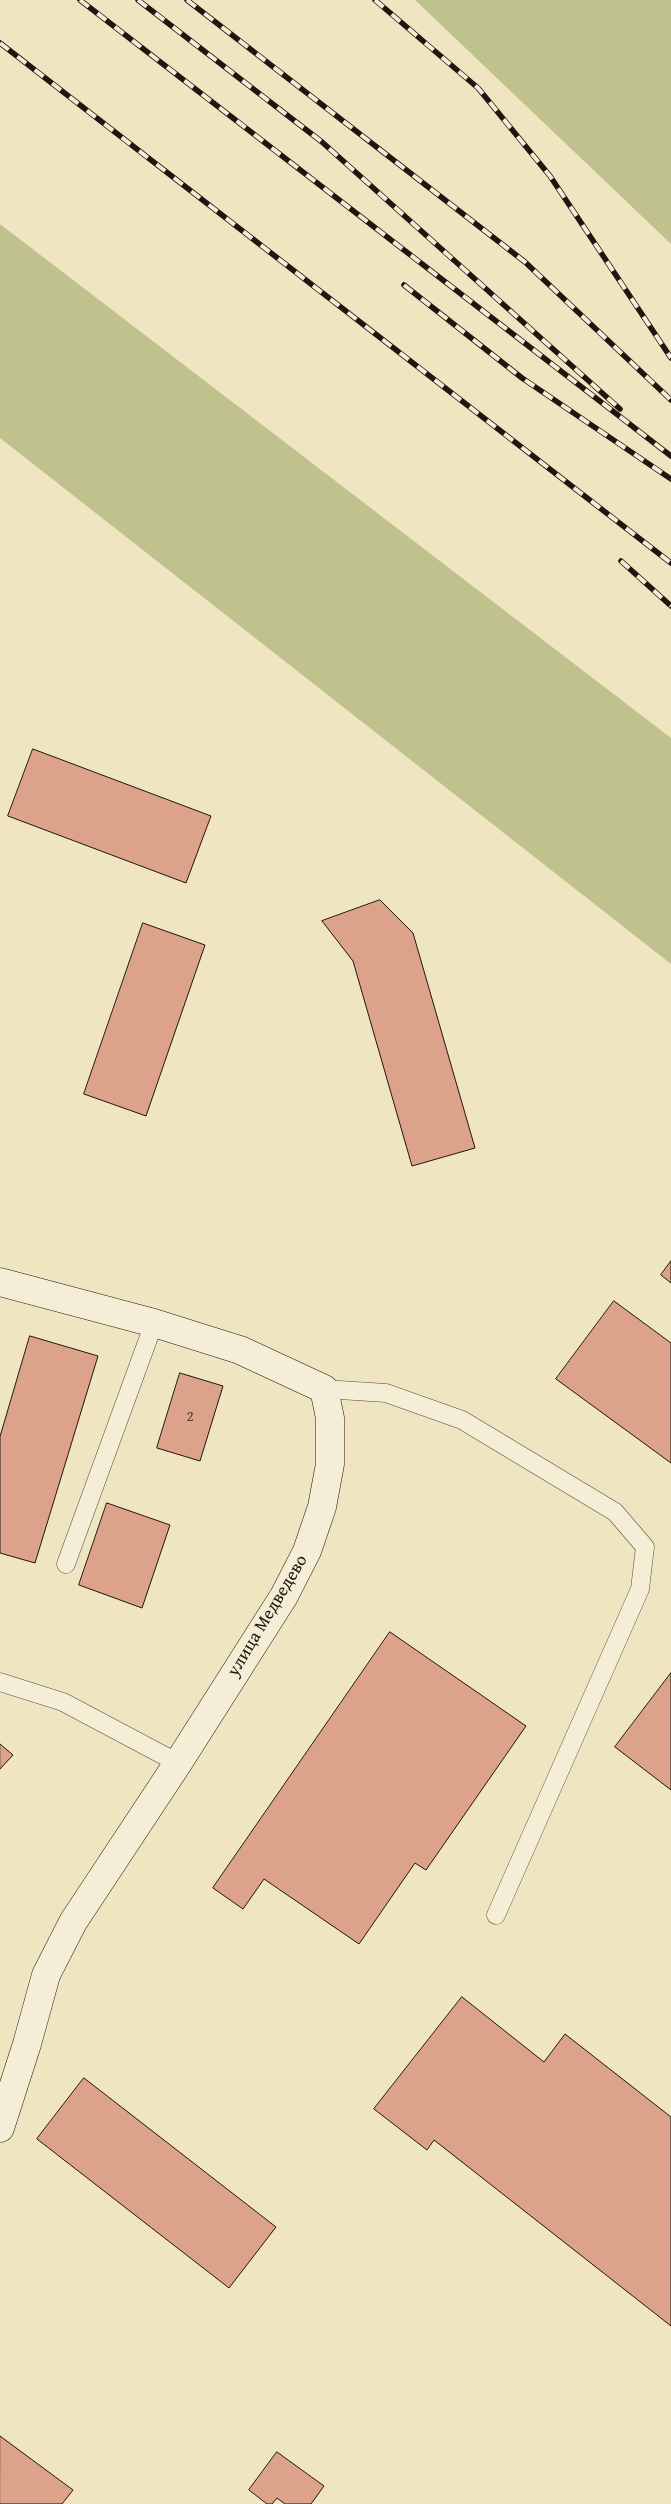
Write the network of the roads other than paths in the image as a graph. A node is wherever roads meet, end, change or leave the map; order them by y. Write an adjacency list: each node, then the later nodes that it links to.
1 (0, 1282): 2 (street)
2 (154, 1323): 3 (street); 4 (lane)
3 (324, 1389): 6 (street, улица Медведево); 7 (lane)
4 (66, 1564)
5 (0, 1682): 6 (lane)
6 (178, 1763): 8 (street, улица Медведево)
7 (496, 1915)
8 (0, 2128)

